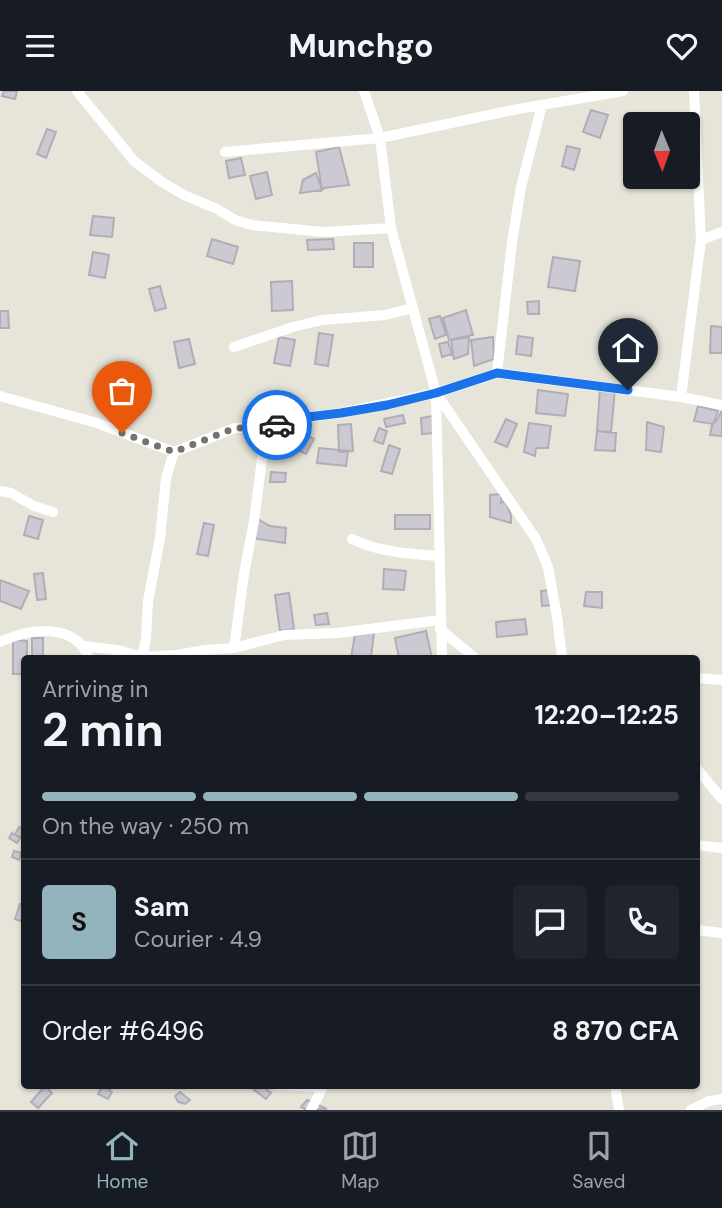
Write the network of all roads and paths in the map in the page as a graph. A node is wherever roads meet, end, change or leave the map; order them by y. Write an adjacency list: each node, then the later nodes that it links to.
1 (77, 91): 8 (street)
2 (364, 91): 6 (street)
3 (623, 91): 5 (street)
4 (694, 91): 10 (street)
5 (542, 105): 6 (street); 13 (street)
6 (380, 138): 7 (street); 8 (street)
7 (225, 152)
8 (391, 228): 11 (street)
9 (722, 232): 10 (street)
10 (701, 240): 16 (street)
11 (413, 308): 12 (street); 14 (street)
12 (234, 347)
13 (497, 373): 14 (street); 16 (street)
14 (436, 393): 18 (street); 23 (street); 34 (street)
15 (0, 396): 19 (street)
16 (681, 397): 17 (street)
17 (722, 405)
18 (266, 428): 19 (street); 27 (street)
19 (174, 452): 30 (street)
20 (0, 491): 21 (street)
21 (53, 512)
22 (352, 538): 23 (street)
23 (439, 556): 24 (street)
24 (440, 625): 27 (street); 32 (street); 33 (street)
25 (0, 642): 26 (street)
26 (83, 646): 28 (street); 29 (street)
27 (234, 647): 31 (street)
28 (88, 655)
29 (135, 655)
30 (142, 655)
31 (177, 655)
32 (442, 655)
33 (472, 655)
34 (562, 655)
35 (700, 678): 36 (street)
36 (722, 680)
37 (700, 773): 38 (street)
38 (722, 799)
39 (700, 845): 40 (street)
40 (722, 848)
41 (700, 930): 42 (street)
42 (722, 933)
43 (322, 1089): 46 (street)
44 (616, 1089): 47 (street)
45 (722, 1099): 48 (street)
46 (311, 1110)
47 (620, 1110)
48 (691, 1110)

